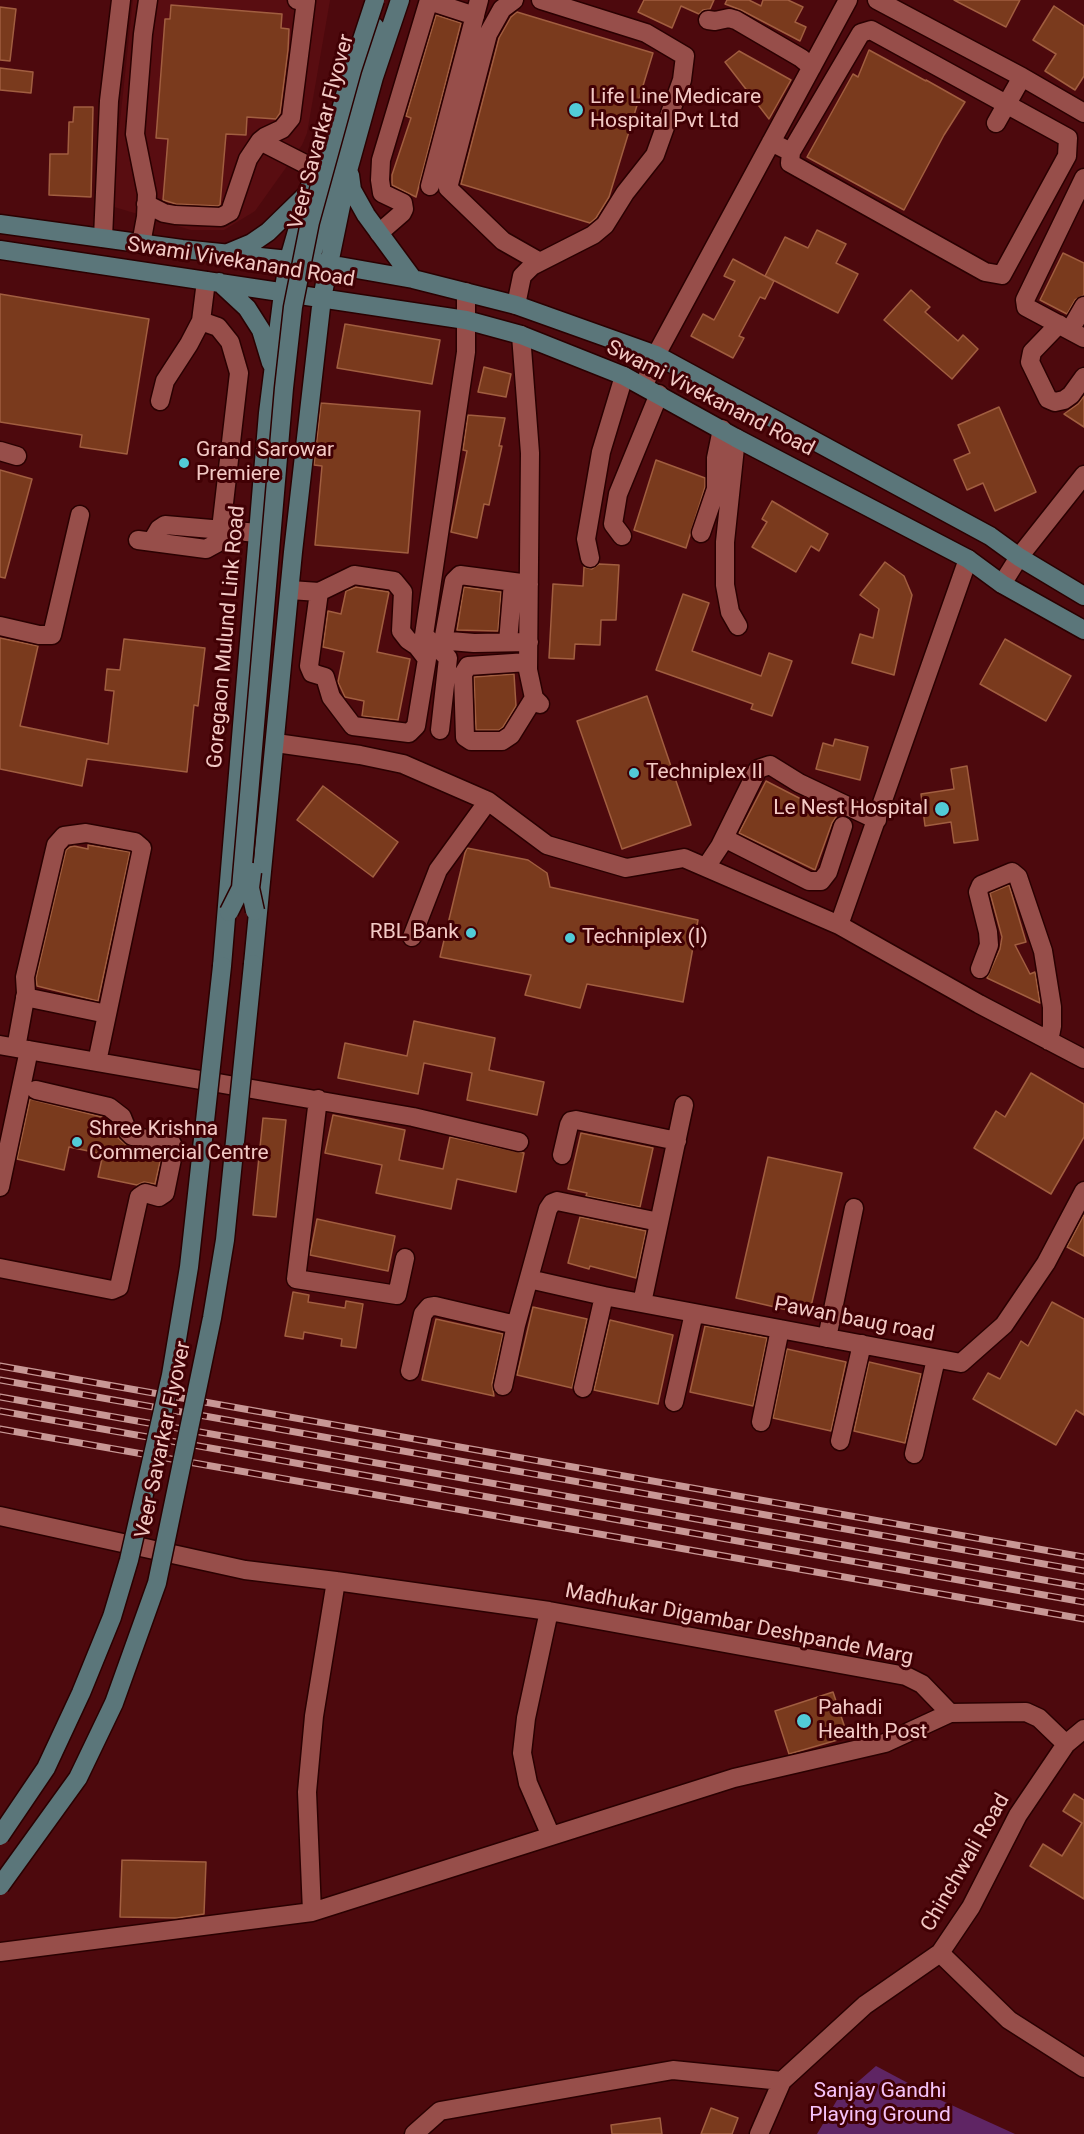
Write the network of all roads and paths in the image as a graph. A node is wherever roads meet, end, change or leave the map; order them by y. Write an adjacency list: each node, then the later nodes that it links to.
1 (121, 0): 31 (street)
2 (147, 0): 28 (street)
3 (303, 0): 20 (street)
4 (366, 0): 24 (main road, Goregaon Mulund Link Road)
5 (375, 0): 86 (main road, Veer Savarkar Flyover, bridge)
6 (384, 0): 87 (main road, Veer Savarkar Flyover, bridge)
7 (400, 0): 23 (main road)
8 (514, 0): 36 (street)
9 (541, 0): 36 (street)
10 (848, 0): 15 (street)
11 (877, 0): 16 (street)
12 (429, 1): 13 (street); 30 (street)
13 (477, 8): 26 (street)
14 (708, 20): 15 (street)
15 (812, 67): 21 (street)
16 (1022, 77): 17 (street); 18 (street)
17 (1007, 105): 19 (street); 22 (street); 22 (street)
18 (1084, 113)
19 (996, 123)
20 (260, 141): 24 (street); 28 (street)
21 (771, 142): 22 (street); 49 (street)
22 (797, 152)
23 (349, 167): 30 (main road); 37 (main road)
24 (315, 169): 27 (main road, Goregaon Mulund Link Road)
25 (1084, 178): 47 (street)
26 (430, 186)
27 (308, 193): 34 (main road); 35 (main road, Goregaon Mulund Link Road)
28 (146, 204): 32 (street)
29 (0, 224): 31 (main road, Swami Vivekanand Road)
30 (379, 233): 38 (main road)
31 (103, 238): 32 (main road, Swami Vivekanand Road)
32 (141, 244): 34 (main road, Swami Vivekanand Road)
33 (0, 250): 39 (main road, Swami Vivekanand Road)
34 (227, 254): 35 (main road, Swami Vivekanand Road)
35 (289, 259): 37 (main road, Swami Vivekanand Road); 41 (main road, Goregaon Mulund Link Road)
36 (540, 262): 43 (street)
37 (328, 264): 38 (main road, Swami Vivekanand Road); 42 (main road)
38 (413, 279): 40 (main road, Swami Vivekanand Road)
39 (212, 281): 41 (main road, Swami Vivekanand Road); 46 (street); 54 (main road)
40 (466, 292): 43 (main road, Swami Vivekanand Road); 45 (street)
41 (283, 293): 42 (main road, Swami Vivekanand Road); 54 (main road, Goregaon Mulund Link Road)
42 (322, 298): 45 (main road, Swami Vivekanand Road); 68 (main road)
43 (516, 305): 49 (main road, Swami Vivekanand Road)
44 (1084, 306): 47 (street)
45 (466, 320): 48 (main road, Swami Vivekanand Road); 77 (street)
46 (201, 321): 53 (street); 58 (street)
47 (1071, 331): 51 (street)
48 (521, 335): 50 (main road, Swami Vivekanand Road); 66 (street)
49 (656, 356): 52 (street); 63 (main road, Swami Vivekanand Road)
50 (624, 376): 52 (main road, Swami Vivekanand Road); 64 (street)
51 (1084, 377)
52 (652, 390): 55 (main road, Swami Vivekanand Road); 61 (street)
53 (160, 401)
54 (268, 413): 59 (main road, Goregaon Mulund Link Road)
55 (729, 433): 60 (street); 65 (main road, Swami Vivekanand Road); 72 (street)
56 (1084, 475): 63 (street)
57 (80, 515): 71 (street)
58 (221, 529): 59 (street); 62 (street)
59 (258, 533): 86 (main road, Goregaon Mulund Link Road)
60 (701, 533)
61 (622, 536)
62 (145, 540)
63 (1019, 557): 67 (street); 70 (main road, Swami Vivekanand Road)
64 (590, 558)
65 (968, 559): 67 (main road, Swami Vivekanand Road); 80 (street)
66 (521, 583): 74 (street); 74 (street); 75 (street)
67 (1002, 584): 73 (main road, Swami Vivekanand Road)
68 (290, 590): 69 (street); 78 (main road)
69 (320, 592): 69 (street)
70 (1084, 596)
71 (0, 626)
72 (738, 626)
73 (1084, 630)
74 (508, 642): 75 (street)
75 (529, 642): 76 (street)
76 (528, 662): 76 (street)
77 (440, 730)
78 (276, 742): 79 (street); 87 (main road)
79 (488, 801): 85 (street); 89 (street)
80 (877, 820): 82 (street); 84 (street)
81 (843, 826): 83 (street)
82 (724, 838): 83 (street); 85 (street)
83 (836, 846): 84 (street)
84 (865, 853): 88 (street)
85 (706, 867): 88 (street)
86 (228, 916): 90 (main road, Goregaon Mulund Link Road)
87 (256, 916): 134 (main road, Veer Savarkar Flyover, bridge)
88 (839, 925): 94 (street)
89 (412, 937)
90 (222, 966): 132 (main road, Veer Savarkar Flyover, bridge)
91 (980, 969): 94 (street)
92 (25, 997): 93 (street); 93 (street); 95 (street)
93 (107, 1014): 97 (street)
94 (1049, 1041): 96 (street)
95 (9, 1049): 97 (street); 104 (street)
96 (1084, 1059)
97 (97, 1062): 99 (street)
98 (36, 1090): 109 (street)
99 (318, 1099): 102 (street); 108 (street)
100 (684, 1105): 101 (street)
101 (676, 1141): 103 (street); 107 (street)
102 (519, 1142)
103 (562, 1155)
104 (0, 1187)
105 (1084, 1191): 118 (street, Pawan baug road)
106 (854, 1208): 116 (street)
107 (659, 1222): 110 (street); 112 (street)
108 (405, 1258)
109 (0, 1268)
110 (530, 1279): 111 (street, Pawan baug road); 114 (street)
111 (604, 1296): 112 (street, Pawan baug road); 121 (street)
112 (642, 1303): 113 (street, Pawan baug road)
113 (694, 1313): 115 (street, Pawan baug road); 122 (street)
114 (516, 1325): 119 (street); 120 (street)
115 (780, 1329): 116 (street, Pawan baug road); 123 (street)
116 (827, 1338): 117 (street, Pawan baug road)
117 (862, 1344): 118 (street, Pawan baug road); 124 (street)
118 (936, 1359): 125 (street)
119 (411, 1371)
120 (503, 1386)
121 (583, 1388)
122 (674, 1402)
123 (761, 1422)
124 (840, 1441)
125 (914, 1454)
126 (0, 1516): 127 (street, Madhukar Digambar Deshpande Marg)
127 (336, 1581): 128 (street, Madhukar Digambar Deshpande Marg); 135 (street)
128 (549, 1611): 129 (street, Madhukar Digambar Deshpande Marg); 133 (street)
129 (950, 1713): 131 (street); 133 (street)
130 (1084, 1729): 131 (street, Chinchwali Road)
131 (1066, 1744): 137 (street, Chinchwali Road)
132 (0, 1836)
133 (551, 1836): 135 (street)
134 (0, 1886)
135 (312, 1912): 136 (street)
136 (0, 1952)
137 (940, 1953): 138 (street); 139 (street, Chinchwali Road)
138 (1084, 2068)
139 (782, 2081): 140 (street); 141 (street, Chinchwali Road)
140 (414, 2134)
141 (759, 2134)

